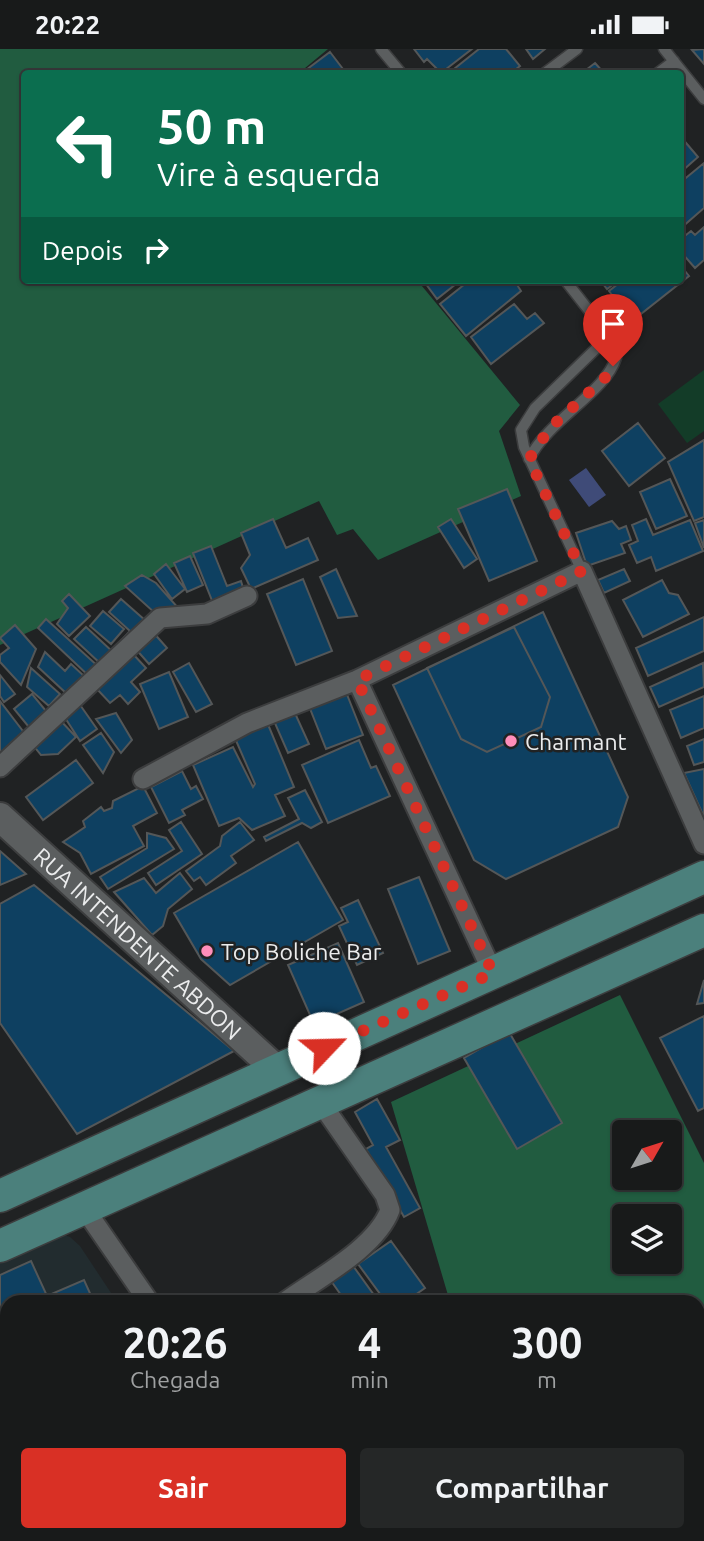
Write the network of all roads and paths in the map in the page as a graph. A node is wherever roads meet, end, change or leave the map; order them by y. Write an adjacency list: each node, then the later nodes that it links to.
1 (381, 49): 5 (lane)
2 (577, 49): 6 (lane)
3 (664, 49): 4 (lane)
4 (674, 61): 7 (lane); 8 (lane)
5 (398, 70)
6 (549, 70)
7 (662, 70)
8 (681, 70)
9 (684, 74): 10 (lane)
10 (704, 99)
11 (568, 284): 12 (lane)
12 (609, 336): 13 (lane); 13 (lane)
13 (529, 459): 14 (lane)
14 (582, 571): 16 (street); 20 (street)
15 (247, 596): 17 (street)
16 (357, 680): 18 (street); 23 (street)
17 (0, 767)
18 (143, 779)
19 (0, 817): 24 (street, RUA INTENDENTE ABDON)
20 (704, 845)
21 (704, 877): 23 (main road)
22 (704, 930): 25 (main road)
23 (493, 973): 24 (main road)
24 (276, 1069): 26 (main road)
25 (321, 1103): 27 (main road); 30 (street)
26 (0, 1196)
27 (84, 1208): 28 (main road); 29 (street)
28 (0, 1245)
29 (144, 1295)
30 (295, 1295)

